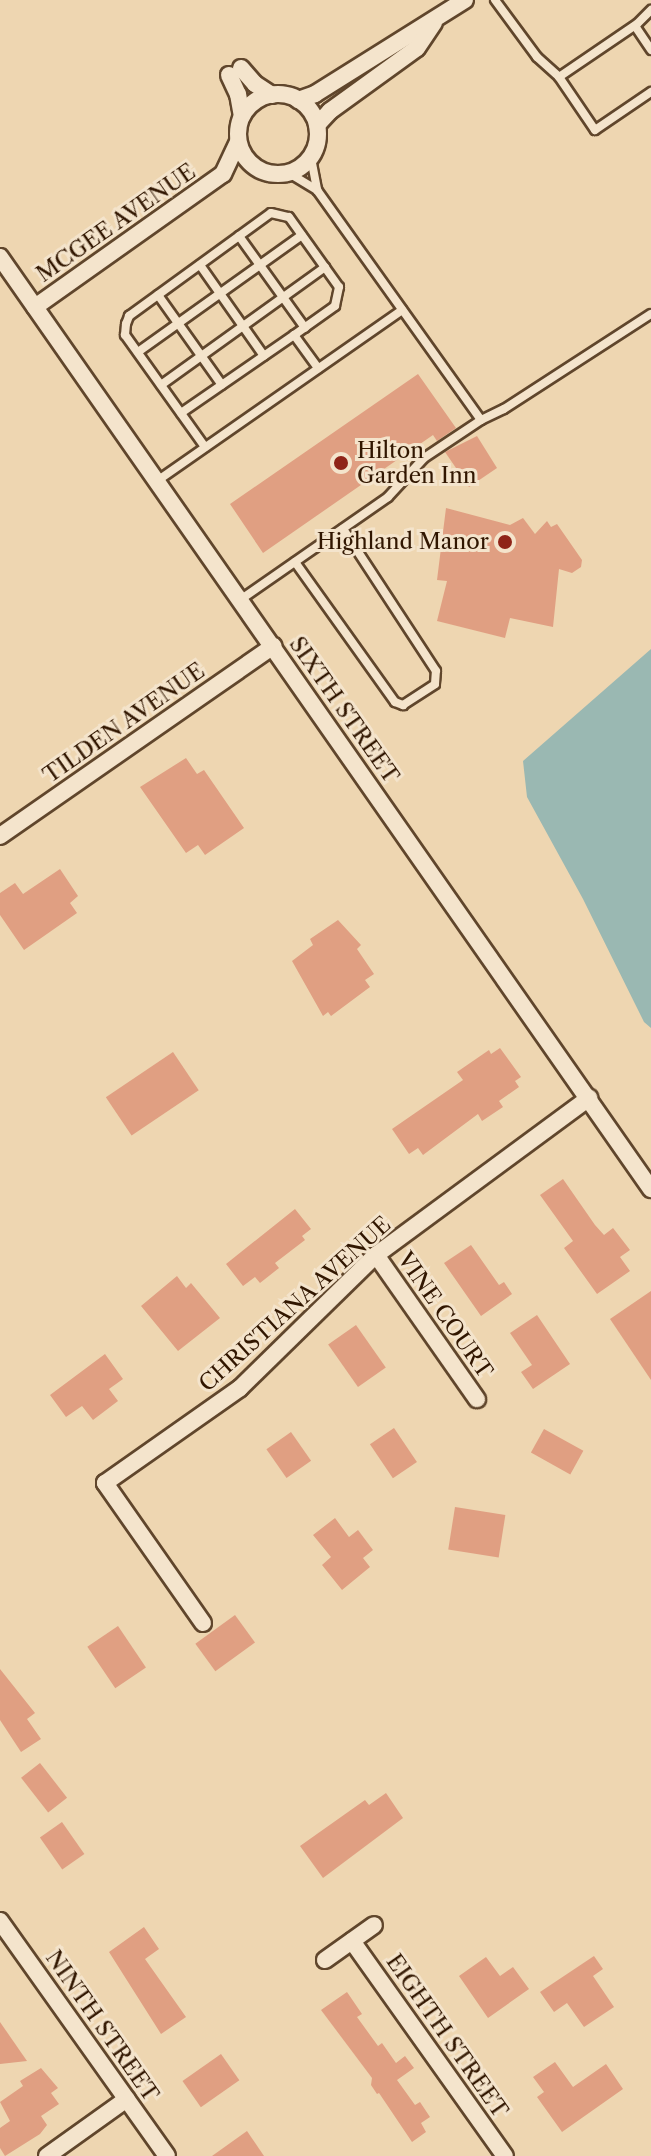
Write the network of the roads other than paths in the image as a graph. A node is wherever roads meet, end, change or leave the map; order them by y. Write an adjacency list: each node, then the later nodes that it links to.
1 (465, 0): 4 (street)
2 (495, 0): 7 (lane)
3 (651, 10): 5 (lane)
4 (435, 21): 10 (street); 12 (street)
5 (635, 26): 6 (lane); 7 (lane)
6 (651, 50)
7 (559, 77): 8 (lane)
8 (651, 92)
9 (272, 95): 10 (street); 11 (street); 11 (street)
10 (298, 100): 12 (street)
11 (242, 116): 13 (street)
12 (317, 125): 14 (street)
13 (238, 142): 15 (street); 17 (street, MCGEE AVENUE)
14 (311, 158): 16 (street); 18 (lane)
15 (263, 172): 16 (street); 17 (street, MCGEE AVENUE)
16 (289, 173): 18 (lane)
17 (223, 174): 28 (street, MCGEE AVENUE)
18 (317, 190): 29 (lane)
19 (302, 235): 20 (lane); 23 (lane); 24 (lane)
20 (239, 236): 22 (lane); 23 (lane)
21 (0, 257): 28 (street, SIXTH STREET)
22 (200, 265): 25 (lane); 26 (lane)
23 (260, 265): 25 (lane); 27 (lane)
24 (325, 267): 27 (lane); 33 (lane)
25 (219, 294): 31 (lane); 32 (lane)
26 (158, 295): 31 (lane); 35 (lane)
27 (283, 297): 32 (lane); 33 (lane)
28 (35, 307): 44 (street, SIXTH STREET)
29 (402, 310): 38 (lane); 42 (lane)
30 (651, 314): 42 (lane)
31 (178, 323): 35 (lane); 36 (lane)
32 (242, 326): 36 (lane); 37 (lane)
33 (305, 328): 34 (lane)
34 (294, 335): 37 (lane); 38 (lane)
35 (138, 352): 39 (lane)
36 (201, 355): 39 (lane); 40 (lane)
37 (264, 356): 40 (lane)
38 (318, 368): 43 (lane)
39 (161, 385): 41 (lane)
40 (222, 385): 41 (lane)
41 (181, 413): 43 (lane)
42 (481, 420): 45 (lane)
43 (205, 447): 44 (lane)
44 (156, 481): 47 (street, SIXTH STREET)
45 (343, 529): 46 (lane); 46 (lane)
46 (295, 562): 47 (lane)
47 (240, 600): 48 (street, SIXTH STREET)
48 (273, 646): 49 (street, TILDEN AVENUE); 50 (street, SIXTH STREET)
49 (0, 836)
50 (589, 1098): 51 (street, SIXTH STREET); 52 (street, CHRISTIANA AVENUE)
51 (651, 1189)
52 (376, 1255): 53 (street, VINE COURT); 54 (street, CHRISTIANA AVENUE)
53 (477, 1399)
54 (203, 1623)
55 (0, 1921): 59 (street, NINTH STREET)
56 (374, 1925): 57 (street)
57 (352, 1941): 58 (street); 62 (street, EIGHTH STREET)
58 (325, 1960)
59 (127, 2099): 60 (street); 61 (street, NINTH STREET)
60 (47, 2156)
61 (167, 2156)
62 (505, 2156)

